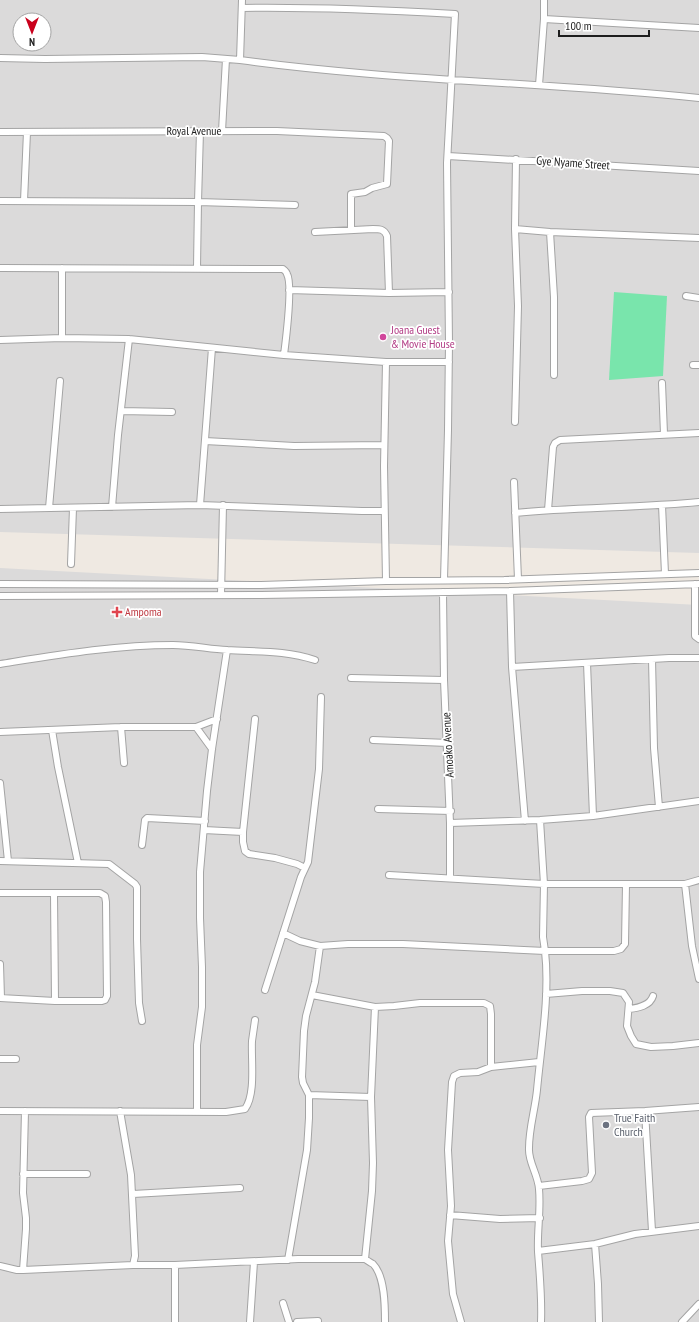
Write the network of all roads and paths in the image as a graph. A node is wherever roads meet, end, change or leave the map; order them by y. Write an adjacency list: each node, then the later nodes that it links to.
1 (242, 0): 3 (street)
2 (544, 0): 4 (street)
3 (242, 8): 8 (street); 9 (street)
4 (544, 19): 5 (street); 10 (street)
5 (699, 28)
6 (0, 58): 7 (street)
7 (226, 59): 8 (street); 13 (street)
8 (240, 60): 9 (street)
9 (452, 79): 10 (street); 16 (street)
10 (539, 85): 11 (street)
11 (699, 98)
12 (200, 131): 13 (street, Royal Avenue); 15 (street, Royal Avenue); 21 (street)
13 (222, 131): 24 (street, Royal Avenue)
14 (0, 132): 15 (street, Royal Avenue)
15 (28, 132): 20 (street)
16 (448, 156): 17 (street, Gye Nyame Street); 32 (street)
17 (516, 159): 18 (street, Gye Nyame Street); 23 (street)
18 (699, 171)
19 (0, 201): 20 (street)
20 (24, 201): 21 (street)
21 (198, 202): 22 (street); 30 (street)
22 (294, 205)
23 (515, 229): 26 (street); 48 (street)
24 (350, 230): 25 (street); 33 (street)
25 (315, 232)
26 (550, 232): 27 (street); 43 (street)
27 (699, 238)
28 (0, 268): 29 (street)
29 (62, 268): 30 (street); 36 (street)
30 (197, 268): 31 (street)
31 (289, 290): 33 (street); 40 (street)
32 (449, 292): 33 (street); 42 (street)
33 (388, 293)
34 (686, 296): 35 (street)
35 (699, 298)
36 (62, 338): 37 (street); 38 (street)
37 (129, 339): 39 (street); 46 (street)
38 (0, 340)
39 (212, 348): 40 (street); 51 (street)
40 (284, 355): 41 (street)
41 (386, 362): 42 (street); 52 (street)
42 (449, 362): 68 (street)
43 (554, 375)
44 (60, 381): 59 (street)
45 (662, 383): 50 (street)
46 (121, 410): 47 (street); 58 (street)
47 (172, 412)
48 (516, 422)
49 (699, 433): 50 (street)
50 (664, 434): 62 (street)
51 (205, 441): 52 (street); 55 (street)
52 (384, 446): 63 (street)
53 (514, 482): 64 (street)
54 (699, 502): 57 (street)
55 (200, 505): 56 (street); 58 (street)
56 (223, 505): 63 (street); 73 (street)
57 (662, 505): 62 (street); 67 (street)
58 (112, 507): 60 (street)
59 (49, 508): 60 (street); 61 (street)
60 (72, 508): 65 (street)
61 (0, 509)
62 (548, 510): 64 (street)
63 (384, 511): 70 (street)
64 (515, 513): 69 (street)
65 (71, 564)
66 (699, 573): 67 (street)
67 (664, 574): 69 (street)
68 (444, 580): 69 (street); 70 (street)
69 (518, 580)
70 (386, 581): 73 (street)
71 (0, 584): 73 (street)
72 (697, 584): 74 (street); 78 (street)
73 (221, 585): 76 (street)
74 (510, 591): 75 (street); 85 (street)
75 (444, 592): 76 (street); 87 (street, Amoako Avenue)
76 (221, 595): 77 (street)
77 (0, 596)
78 (699, 639)
79 (227, 650): 81 (street); 84 (street); 89 (street)
80 (699, 658): 82 (street)
81 (315, 660)
82 (652, 660): 83 (street); 101 (street)
83 (587, 663): 85 (street); 104 (street)
84 (0, 664)
85 (512, 667): 107 (street)
86 (351, 678): 87 (street)
87 (444, 680): 96 (street, Amoako Avenue)
88 (322, 697): 115 (street)
89 (217, 719): 92 (street); 97 (street)
90 (255, 719): 110 (street)
91 (121, 727): 92 (street); 93 (street); 98 (street)
92 (196, 727): 97 (street)
93 (52, 730): 94 (street); 114 (street)
94 (0, 732)
95 (373, 740): 96 (street)
96 (448, 743): 103 (street, Amoako Avenue)
97 (212, 749): 106 (street)
98 (124, 763)
99 (0, 783): 113 (street)
100 (699, 801): 101 (street)
101 (659, 808): 104 (street)
102 (378, 809): 103 (street)
103 (451, 811): 108 (street, Amoako Avenue)
104 (593, 816): 105 (street)
105 (540, 820): 107 (street); 119 (street)
106 (205, 821): 109 (street); 111 (street)
107 (525, 821): 108 (street)
108 (450, 823): 117 (street, Amoako Avenue)
109 (204, 830): 110 (street); 151 (street)
110 (243, 832): 115 (street)
111 (142, 845)
112 (0, 861): 113 (street)
113 (8, 862): 114 (street)
114 (78, 863): 138 (street)
115 (305, 868): 124 (street)
116 (389, 875): 117 (street)
117 (450, 877): 119 (street)
118 (698, 879): 121 (street)
119 (544, 884): 120 (street); 126 (street)
120 (626, 884): 121 (street); 126 (street)
121 (685, 884): 128 (street)
122 (0, 893): 123 (street)
123 (54, 894): 134 (street); 134 (street)
124 (283, 933): 125 (street); 129 (street)
125 (320, 946): 126 (street); 131 (street)
126 (545, 951): 130 (street)
127 (0, 964): 133 (street)
128 (699, 979)
129 (265, 990)
130 (546, 994): 136 (street); 142 (street)
131 (312, 995): 135 (street); 144 (street)
132 (653, 996): 136 (street)
133 (0, 998): 134 (street)
134 (54, 1001)
135 (375, 1007): 143 (street); 145 (street)
136 (628, 1009): 139 (street)
137 (255, 1020): 151 (street)
138 (142, 1021)
139 (699, 1044)
140 (0, 1059): 141 (street)
141 (16, 1059)
142 (539, 1062): 143 (street); 154 (street)
143 (491, 1067): 157 (street)
144 (310, 1095): 145 (street); 163 (street)
145 (371, 1097): 164 (street)
146 (699, 1107): 150 (street)
147 (0, 1111): 148 (street)
148 (26, 1111): 149 (street); 152 (street)
149 (120, 1111): 151 (street); 156 (street)
150 (645, 1111): 154 (street); 160 (street)
151 (197, 1112)
152 (23, 1174): 153 (street); 169 (street)
153 (87, 1174)
154 (539, 1186): 158 (street)
155 (240, 1188): 156 (street)
156 (133, 1194): 166 (street)
157 (450, 1215): 158 (street); 178 (street)
158 (540, 1218): 162 (street)
159 (699, 1226): 160 (street)
160 (652, 1231): 161 (street)
161 (595, 1244): 162 (street); 180 (street)
162 (538, 1251): 179 (street)
163 (288, 1260): 164 (street); 165 (street)
164 (365, 1260): 177 (street)
165 (254, 1262): 167 (street); 174 (street)
166 (133, 1265): 167 (street); 169 (street)
167 (175, 1265): 173 (street)
168 (0, 1266): 169 (street)
169 (23, 1270)
170 (283, 1304): 175 (street)
171 (699, 1304): 181 (street)
172 (318, 1321): 176 (street)
173 (175, 1322)
174 (250, 1322)
175 (289, 1322)
176 (297, 1322)
177 (385, 1322)
178 (460, 1322)
179 (541, 1322)
180 (598, 1322)
181 (682, 1322)

